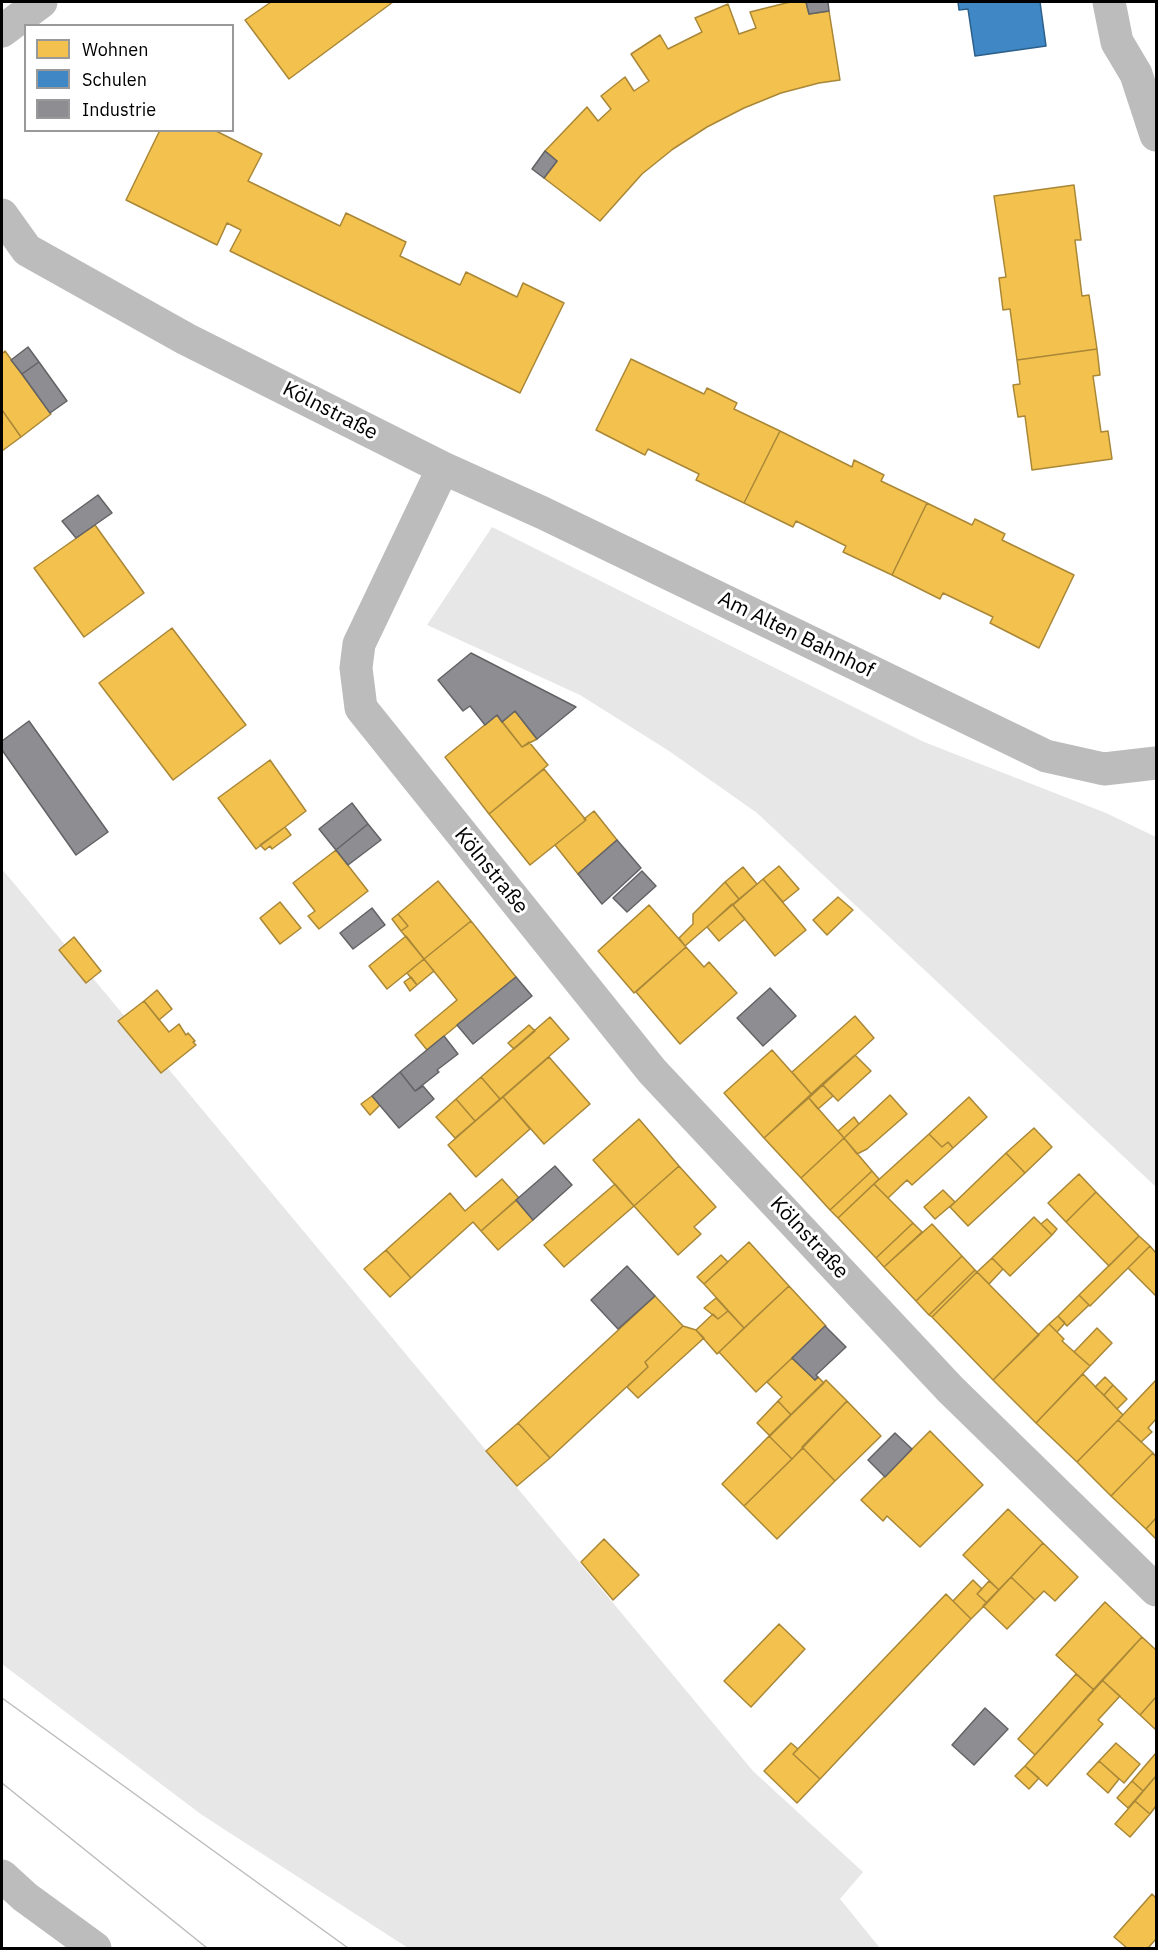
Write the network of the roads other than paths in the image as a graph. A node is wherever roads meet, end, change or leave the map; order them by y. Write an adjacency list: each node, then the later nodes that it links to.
1 (41, 2): 3 (street)
2 (1109, 2): 4 (street)
3 (2, 31)
4 (1146, 72): 5 (street)
5 (1156, 135)
6 (2, 215): 7 (street, Kölnstraße)
7 (443, 468): 8 (street, Am Alten Bahnhof); 9 (street, Kölnstraße)
8 (1156, 763)
9 (1156, 1590)
10 (2, 1876): 11 (street)
11 (95, 1948)

